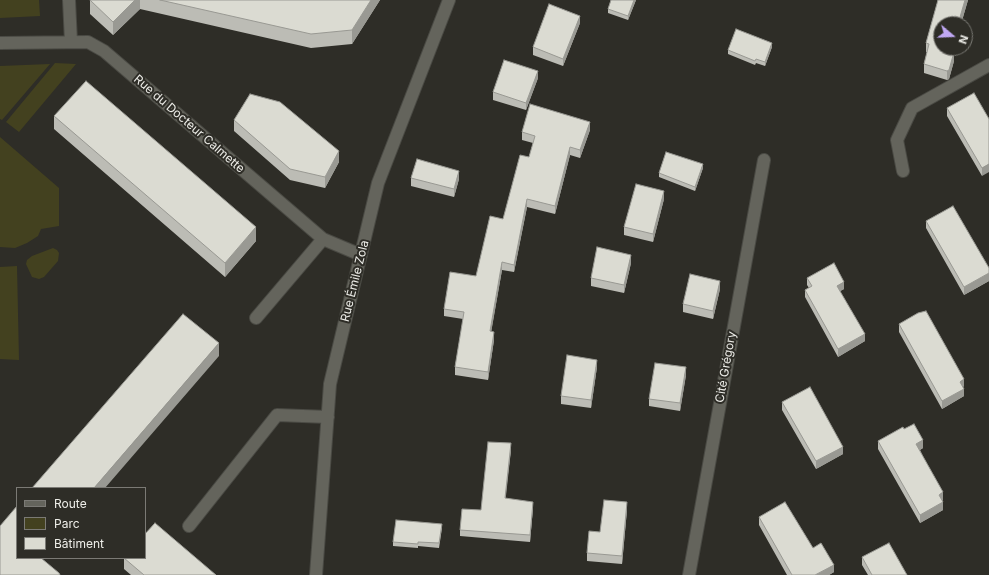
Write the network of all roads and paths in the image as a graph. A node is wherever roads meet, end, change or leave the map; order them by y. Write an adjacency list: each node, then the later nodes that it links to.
1 (69, 0): 3 (street)
2 (449, 0): 9 (street, Rue Émile Zola)
3 (71, 42): 4 (street, Rue du Docteur Calmette); 8 (street, Rue du Docteur Calmette)
4 (0, 43)
5 (989, 65): 7 (street)
6 (764, 160): 14 (street, Cité Grégory)
7 (903, 171)
8 (323, 239): 9 (street, Rue du Docteur Calmette); 10 (street)
9 (361, 255): 11 (street, Rue Émile Zola)
10 (256, 318)
11 (328, 417): 12 (street); 13 (street, Rue Émile Zola)
12 (189, 526)
13 (316, 575)
14 (689, 575)

